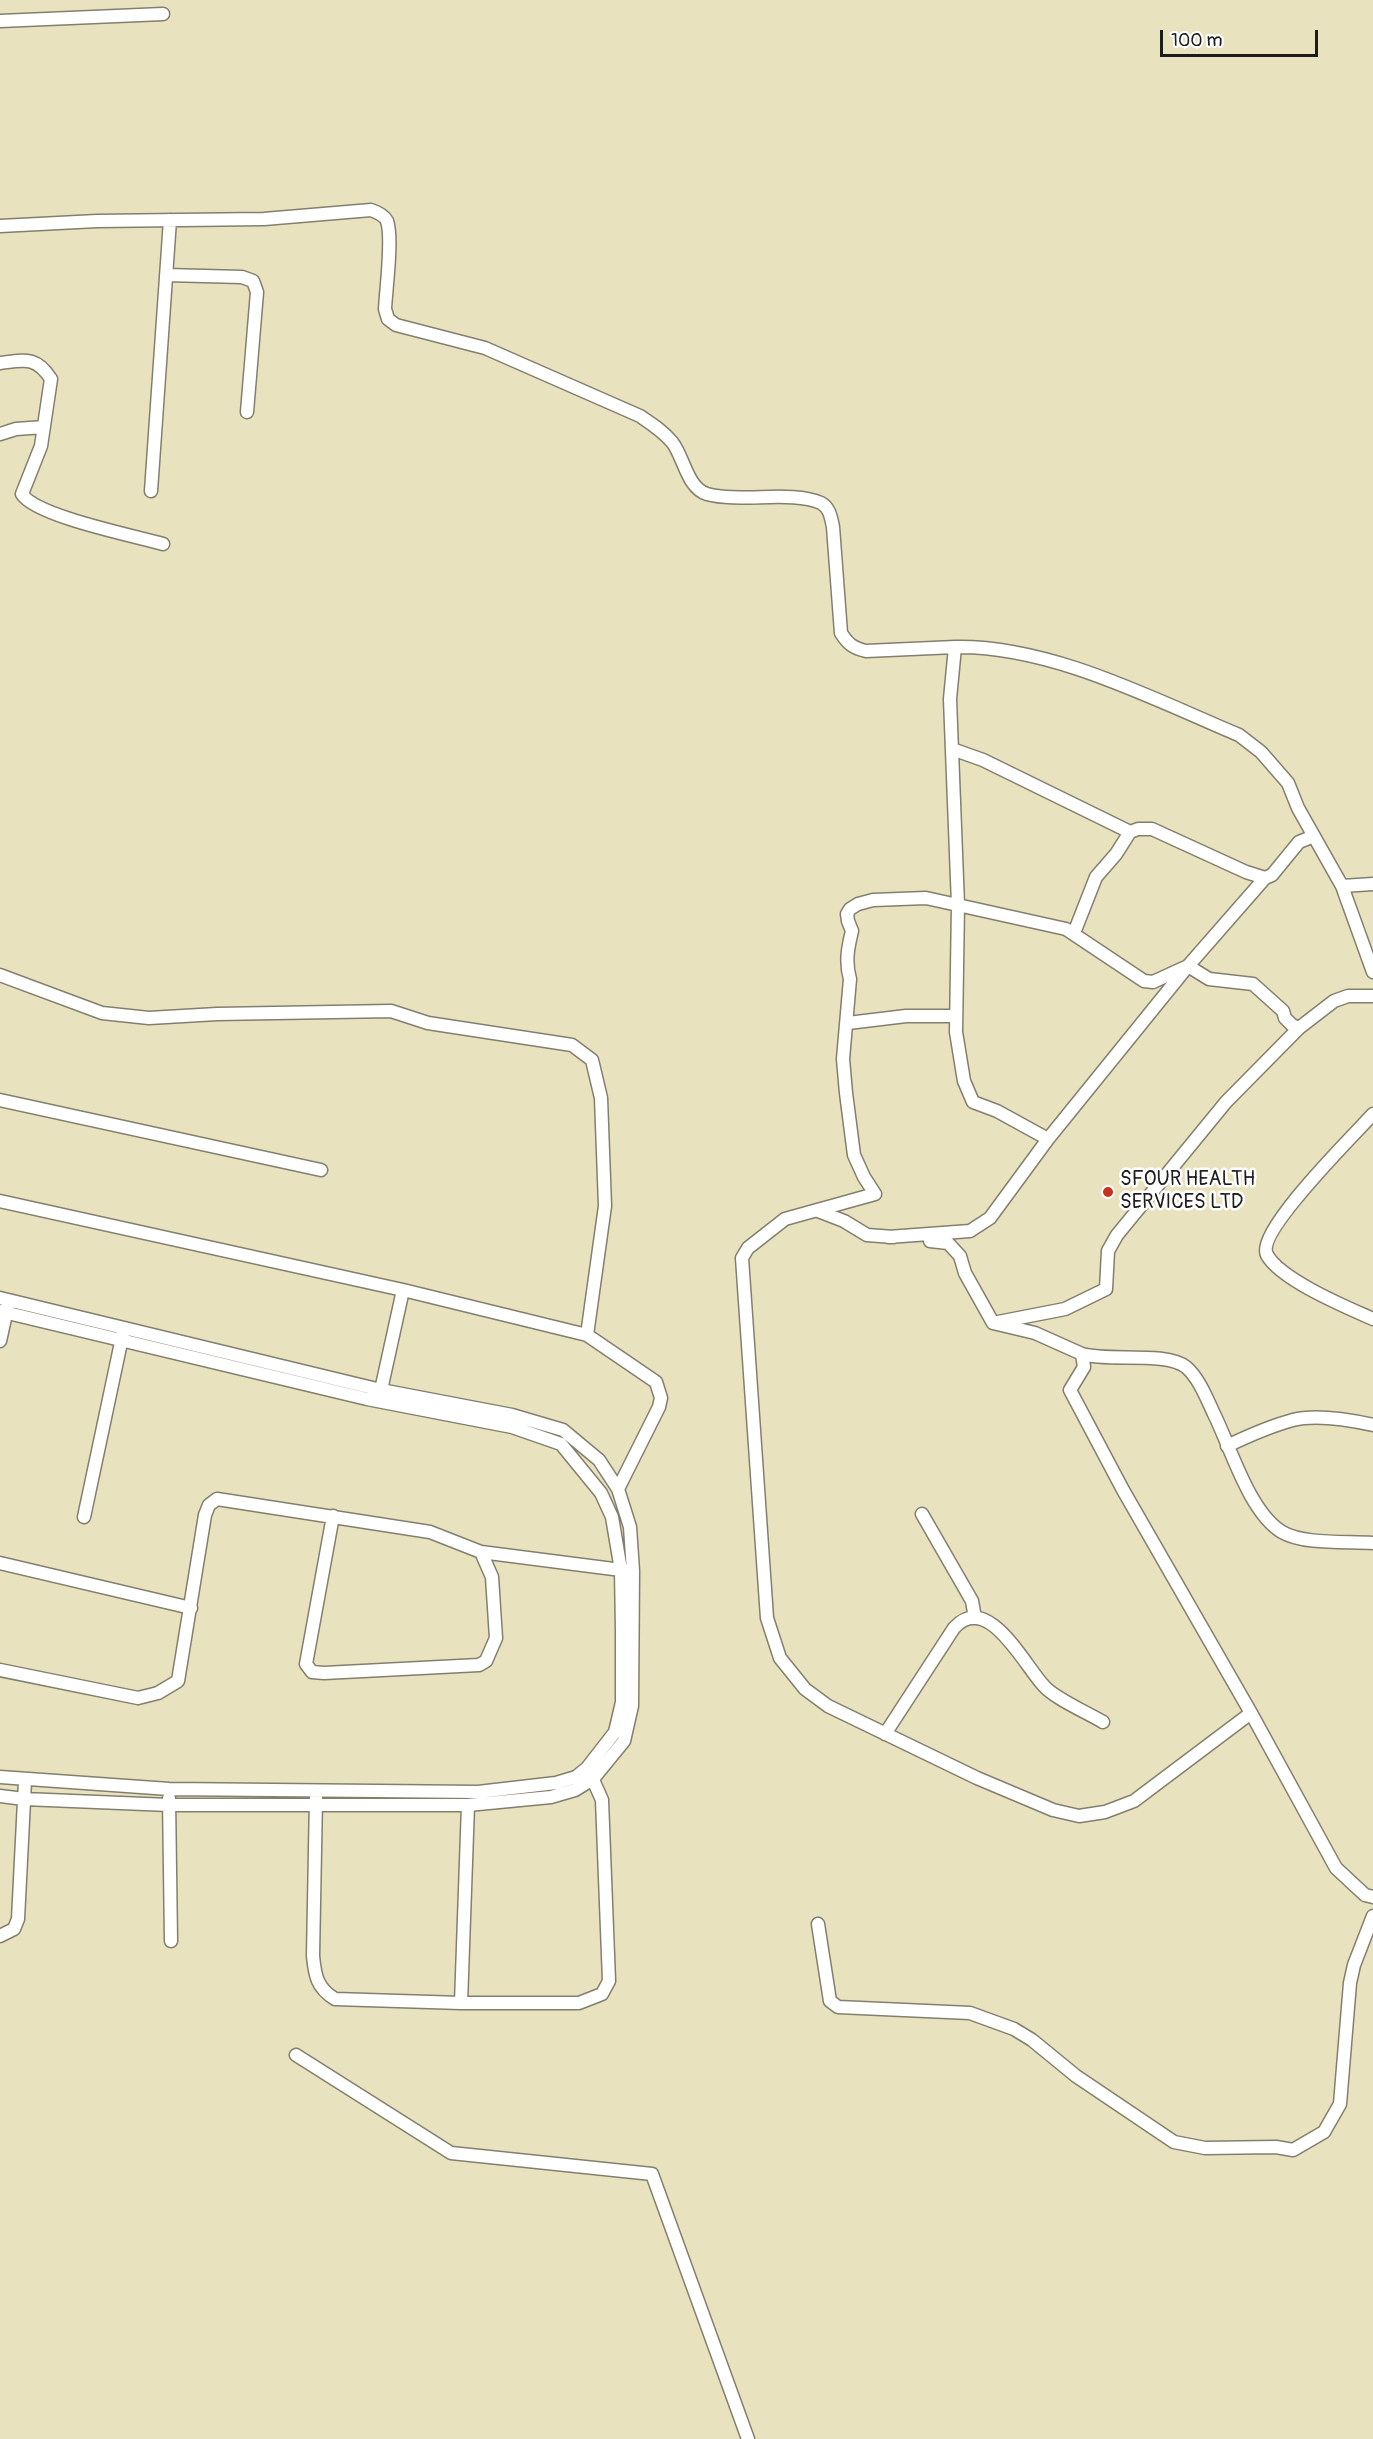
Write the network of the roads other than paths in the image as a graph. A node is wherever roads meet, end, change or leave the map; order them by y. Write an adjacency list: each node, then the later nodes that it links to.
1 (163, 14): 2 (street)
2 (0, 21)
3 (170, 220): 4 (street); 5 (street); 12 (street)
4 (0, 226)
5 (166, 275): 7 (street); 10 (street)
6 (0, 363): 8 (street)
7 (247, 412)
8 (44, 428): 9 (street); 11 (street)
9 (0, 434)
10 (151, 491)
11 (163, 544)
12 (955, 647): 13 (street); 15 (street)
13 (952, 749): 14 (street); 19 (street)
14 (1130, 832): 16 (street); 20 (street)
15 (1314, 836): 16 (street); 18 (street)
16 (1264, 878): 21 (street)
17 (1373, 884): 18 (street)
18 (1342, 886): 22 (street)
19 (958, 905): 20 (street); 25 (street); 26 (street)
20 (1074, 933): 21 (street)
21 (1188, 966): 27 (street); 30 (street)
22 (1373, 972)
23 (0, 975): 40 (street)
24 (1373, 996): 27 (street)
25 (956, 1016): 26 (street); 30 (street)
26 (848, 1023): 32 (street)
27 (1299, 1028): 38 (street)
28 (0, 1100): 31 (street)
29 (1373, 1114): 37 (street)
30 (1048, 1139): 34 (street)
31 (321, 1170)
32 (875, 1194): 34 (street); 59 (street)
33 (0, 1201): 35 (street)
34 (888, 1237): 38 (street)
35 (402, 1290): 40 (street); 43 (street)
36 (4, 1306): 39 (street); 41 (street)
37 (1373, 1319)
38 (993, 1323): 42 (street)
39 (123, 1334): 43 (street); 48 (street); 53 (street)
40 (587, 1335): 46 (street)
41 (0, 1341)
42 (1082, 1354): 45 (street); 57 (street)
43 (381, 1390): 46 (street)
44 (1373, 1425): 45 (street)
45 (1227, 1446): 50 (street)
46 (618, 1489): 53 (street)
47 (922, 1514): 55 (street)
48 (84, 1516)
49 (333, 1516): 51 (street); 51 (street); 54 (street)
50 (1373, 1543)
51 (481, 1552): 53 (street)
52 (0, 1563): 54 (street)
53 (627, 1571): 60 (street)
54 (191, 1608): 56 (street)
55 (975, 1618): 58 (street); 59 (street)
56 (0, 1670)
57 (1251, 1713): 59 (street); 70 (street)
58 (1102, 1722)
59 (885, 1734)
60 (590, 1773): 64 (street); 69 (street); 75 (street)
61 (0, 1777): 62 (street)
62 (25, 1781): 63 (street); 66 (street)
63 (169, 1789): 64 (street); 68 (street)
64 (316, 1790): 67 (street)
65 (0, 1796): 66 (street)
66 (24, 1799): 68 (street); 73 (street)
67 (316, 1804): 68 (street); 69 (street); 75 (street)
68 (169, 1805): 74 (street)
69 (468, 1805): 75 (street)
70 (1373, 1897)
71 (1373, 1916): 72 (street)
72 (818, 1924)
73 (0, 1936)
74 (171, 1941)
75 (461, 2003)
76 (296, 2055): 77 (street)
77 (748, 2439)

